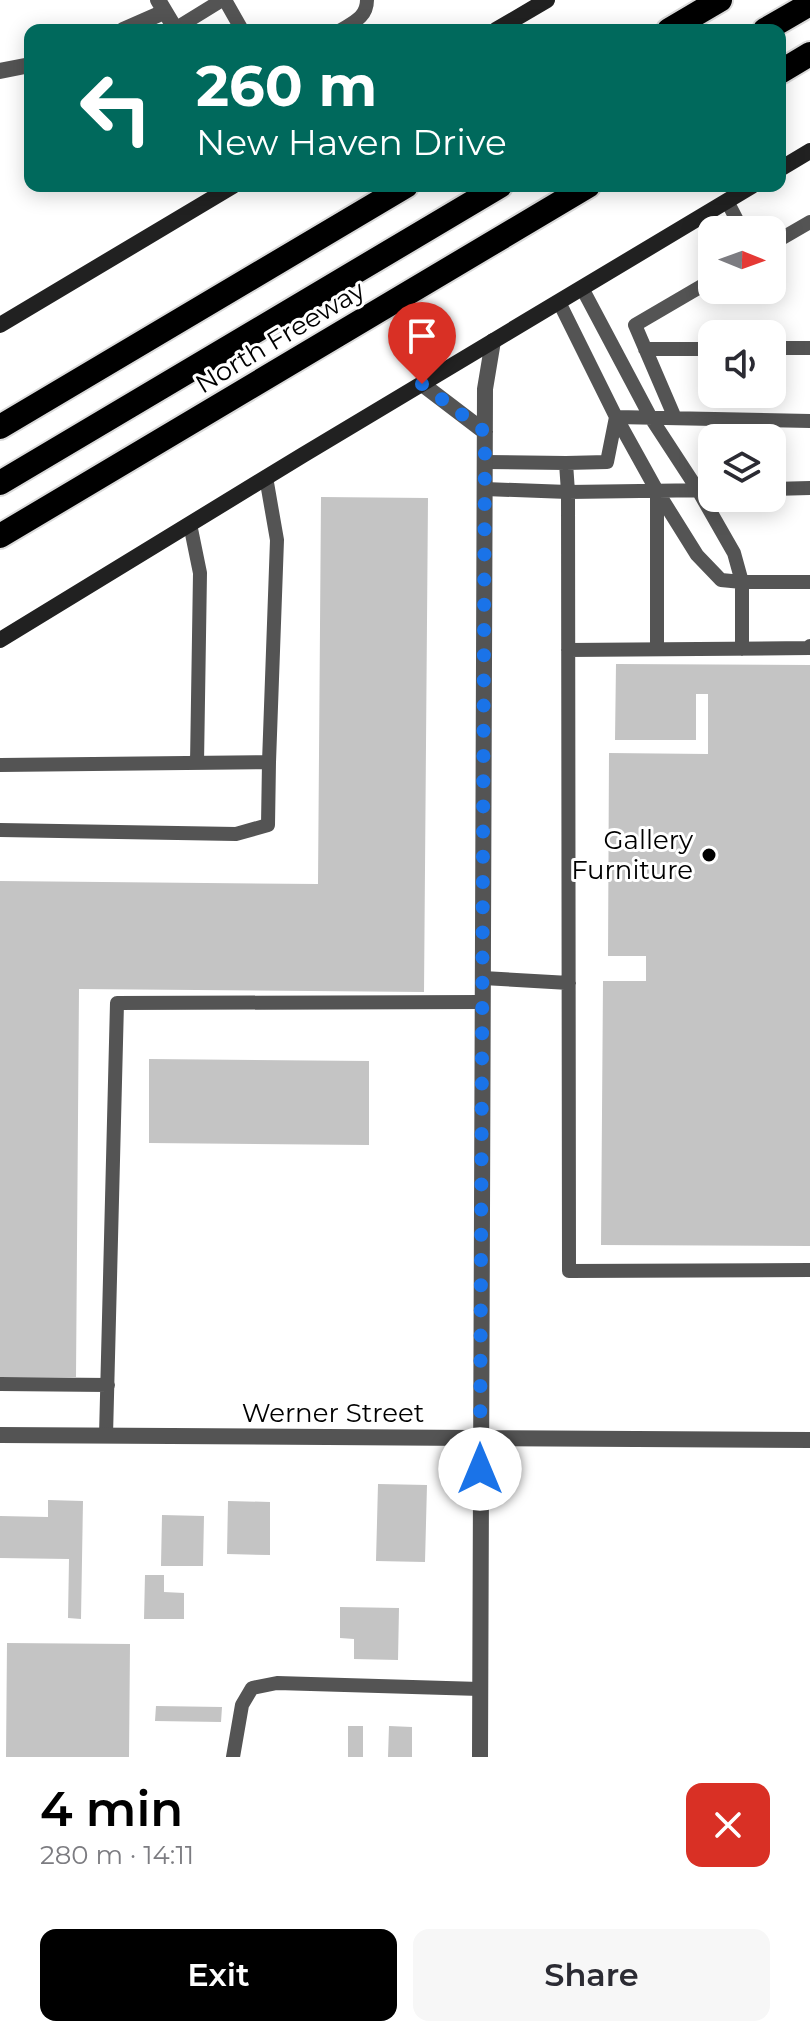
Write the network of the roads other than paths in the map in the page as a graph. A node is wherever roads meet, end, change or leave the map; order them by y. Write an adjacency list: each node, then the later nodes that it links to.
1 (223, 0): 9 (lane); 10 (lane)
2 (367, 0): 11 (lane)
3 (547, 0): 12 (main road)
4 (720, 0): 13 (highway)
5 (810, 4): 14 (highway)
6 (161, 6): 7 (street); 8 (street)
7 (132, 24)
8 (172, 24)
9 (183, 24)
10 (238, 24)
11 (350, 24)
12 (506, 24)
13 (679, 24)
14 (775, 24)
15 (810, 54): 17 (highway)
16 (24, 66): 18 (street)
17 (786, 68)
18 (0, 71)
19 (810, 151): 20 (main road)
20 (786, 165)
21 (223, 192): 33 (main road)
22 (396, 192): 44 (highway)
23 (490, 192): 50 (highway, North Freeway)
24 (578, 192): 59 (highway, North Freeway)
25 (742, 192): 26 (main road)
26 (727, 201): 27 (lane); 30 (main road)
27 (735, 216)
28 (810, 222): 29 (lane)
29 (786, 236)
30 (582, 288): 32 (main road); 41 (lane)
31 (698, 288): 37 (lane)
32 (559, 302): 34 (main road); 40 (lane)
33 (0, 325)
34 (493, 341): 39 (main road); 45 (street)
35 (786, 348): 36 (lane)
36 (810, 348)
37 (645, 349): 38 (lane); 42 (lane)
38 (698, 349)
39 (422, 384): 45 (street); 48 (main road)
40 (616, 417): 41 (lane); 47 (lane); 55 (lane)
41 (651, 418): 42 (lane); 49 (lane)
42 (675, 418): 43 (lane)
43 (810, 421)
44 (0, 427)
45 (485, 432): 46 (street)
46 (485, 462): 47 (lane); 52 (street)
47 (566, 463): 56 (lane)
48 (266, 477): 58 (main road); 67 (lane)
49 (698, 481)
50 (0, 483)
51 (810, 488): 53 (lane)
52 (485, 489): 56 (lane); 71 (street)
53 (786, 489)
54 (698, 490): 55 (lane)
55 (657, 491): 56 (lane); 60 (lane); 64 (lane)
56 (568, 492): 66 (lane)
57 (715, 512): 60 (lane)
58 (190, 524): 62 (main road); 68 (lane)
59 (0, 536)
60 (742, 582): 61 (lane); 65 (lane)
61 (810, 582)
62 (0, 640)
63 (810, 646): 65 (lane)
64 (657, 649): 65 (lane); 66 (lane)
65 (742, 649)
66 (568, 650): 72 (lane)
67 (269, 762): 68 (lane); 70 (lane)
68 (197, 763): 69 (lane)
69 (0, 765)
70 (0, 830)
71 (483, 978): 72 (lane); 73 (street)
72 (569, 983): 74 (lane)
73 (483, 1002): 76 (lane); 79 (street)
74 (810, 1270)
75 (0, 1384): 76 (lane)
76 (108, 1385): 78 (lane)
77 (0, 1435): 78 (street, Werner Street)
78 (106, 1436): 79 (street, Werner Street)
79 (480, 1438): 80 (street, Werner Street); 81 (street)
80 (810, 1440)
81 (480, 1689): 82 (lane); 83 (street)
82 (233, 1757)
83 (480, 1757)

